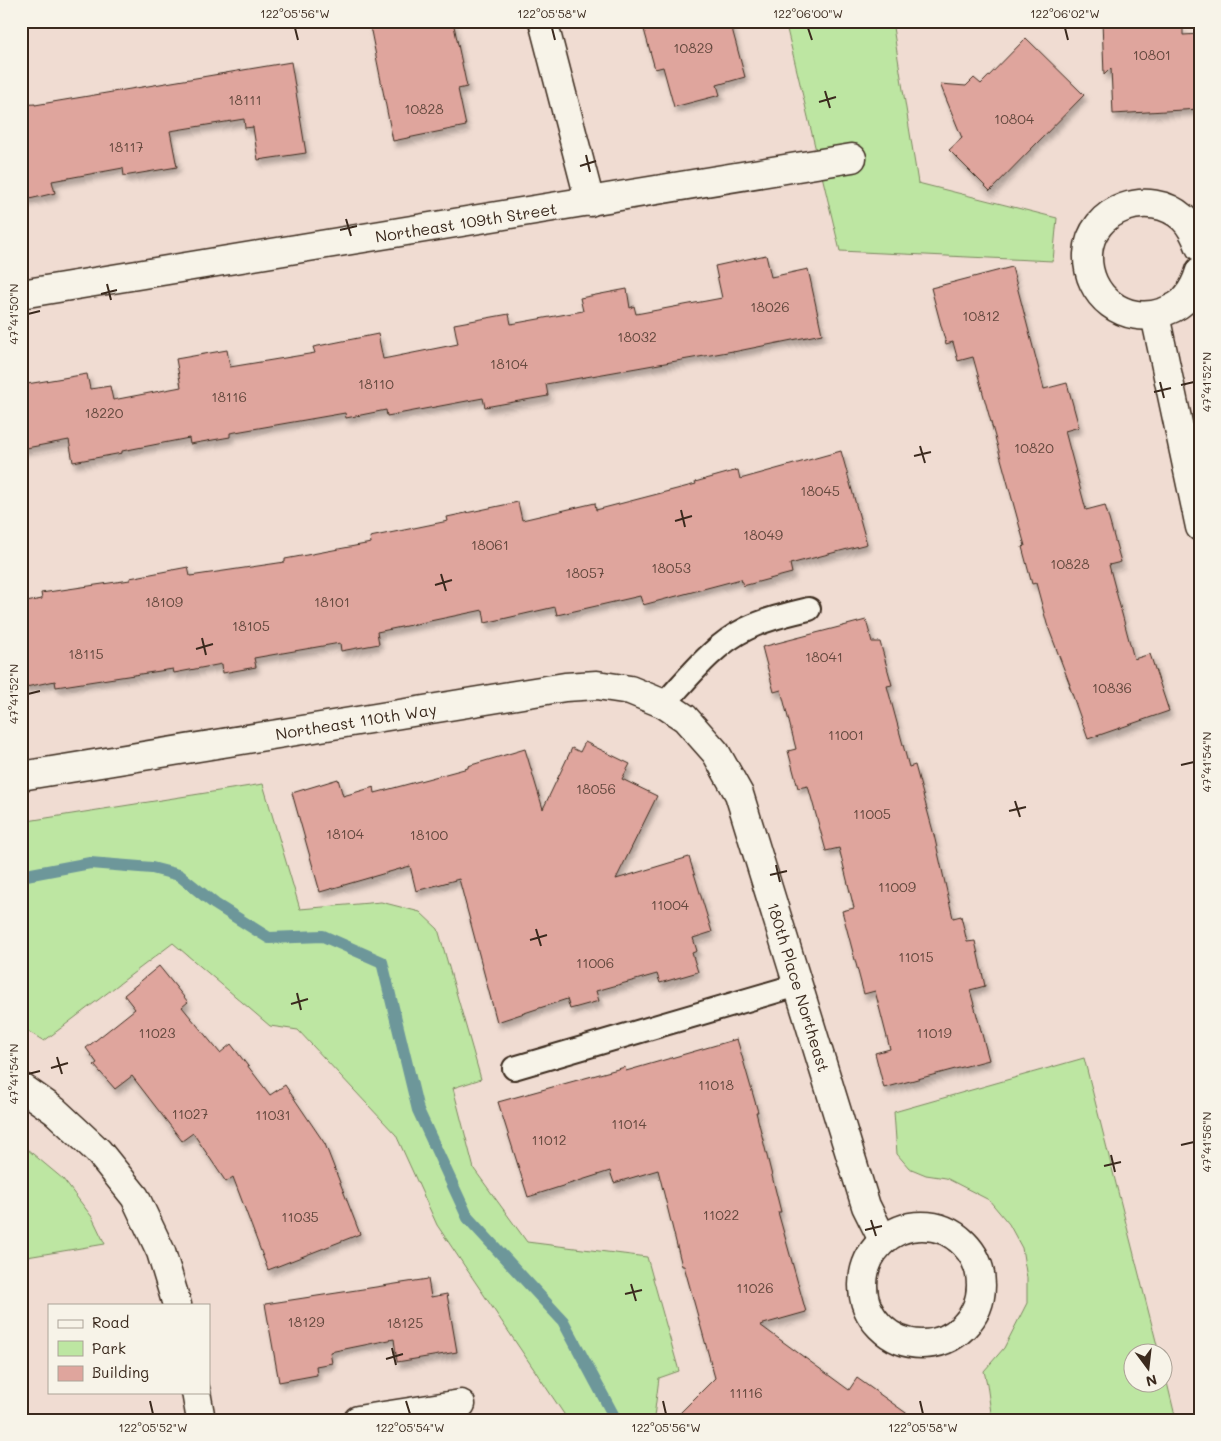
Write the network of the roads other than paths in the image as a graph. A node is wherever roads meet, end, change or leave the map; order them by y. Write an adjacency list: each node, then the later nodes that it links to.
1 (543, 21): 3 (street)
2 (852, 158): 3 (street, Northeast 109th Street)
3 (590, 202): 6 (street, Northeast 109th Street)
4 (1200, 247): 7 (street)
5 (1200, 271): 7 (street)
6 (21, 294)
7 (1155, 316): 8 (street)
8 (1200, 527)
9 (809, 609): 10 (lane)
10 (674, 711): 11 (street, Northeast 110th Way); 12 (street, 180th Place Northeast)
11 (21, 776)
12 (798, 985): 13 (lane); 15 (street, 180th Place Northeast)
13 (514, 1068)
14 (21, 1087): 16 (street)
15 (883, 1240): 15 (street)
16 (177, 1304)
17 (196, 1394): 19 (street)
18 (460, 1404): 20 (street)
19 (201, 1420)
20 (358, 1420)

